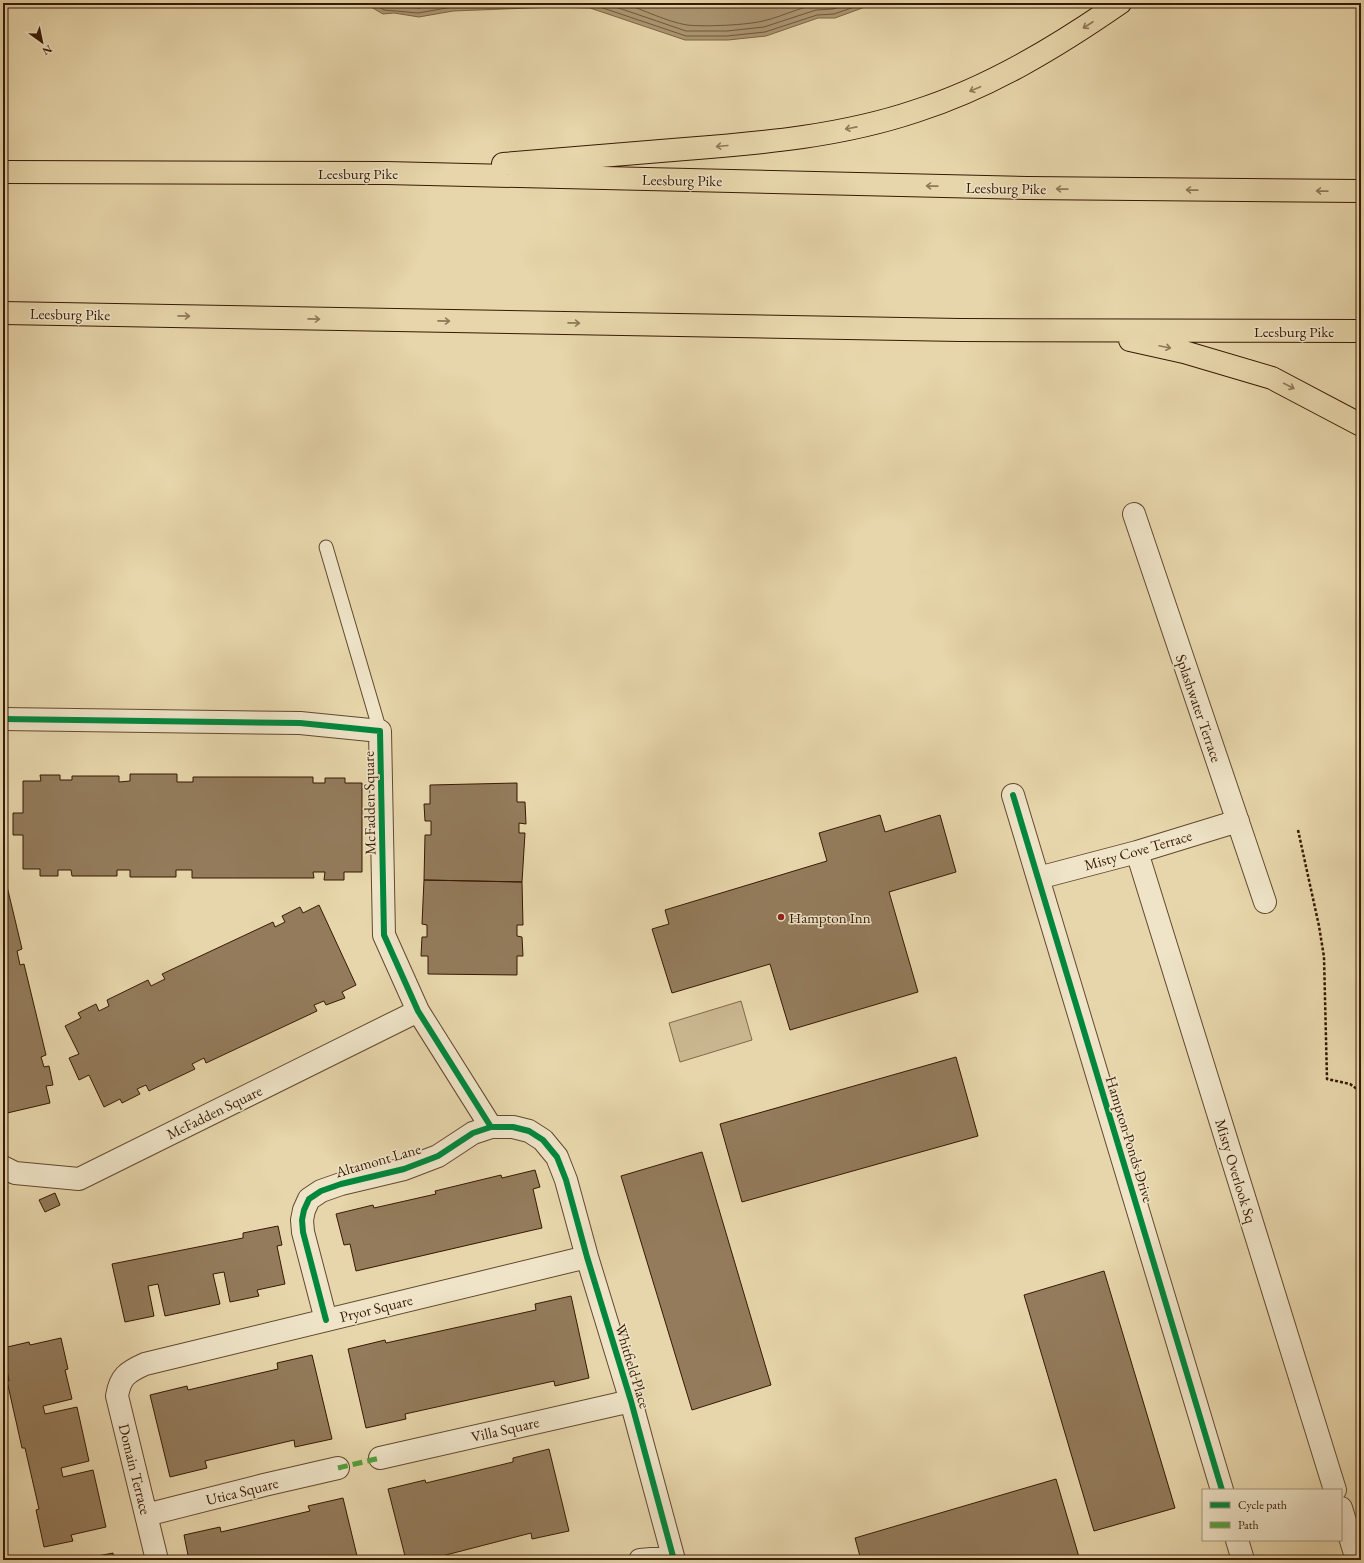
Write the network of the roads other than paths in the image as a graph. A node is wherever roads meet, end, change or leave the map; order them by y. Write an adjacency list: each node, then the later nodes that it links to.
1 (1120, 3): 3 (highway, one-way to 3)
2 (3, 172): 3 (highway, Leesburg Pike)
3 (386, 173): 4 (highway, Leesburg Pike, one-way to 3)
4 (1361, 191)
5 (3, 313): 6 (highway, Leesburg Pike, one-way to 6)
6 (960, 330): 7 (highway, Leesburg Pike); 8 (highway, one-way to 8)
7 (1361, 331)
8 (1361, 425)
9 (1134, 514): 14 (street, Splashwater Terrace)
10 (326, 547): 12 (lane)
11 (3, 719): 12 (street, McFadden Square)
12 (380, 731): 18 (street, McFadden Square)
13 (1013, 795): 16 (street, Hampton Ponds Drive)
14 (1238, 821): 15 (street, Misty Cove Terrace); 17 (street, Splashwater Terrace)
15 (1137, 852): 16 (street, Misty Cove Terrace); 29 (street, Misty Overlook Sq)
16 (1038, 878): 28 (street, Hampton Ponds Drive)
17 (1265, 902)
18 (418, 1011): 19 (street, McFadden Square); 20 (street, McFadden Square)
19 (491, 1127): 21 (street, Altamont Lane); 23 (street, Altamont Lane)
20 (3, 1167)
21 (566, 1180): 22 (street, Whitfield Place)
22 (587, 1257): 23 (street, Pryor Square); 25 (street, Whitfield Place)
23 (326, 1320): 24 (street, Pryor Square)
24 (123, 1378): 31 (street, Domain Terrace)
25 (631, 1401): 26 (street, Villa Square); 33 (street, Whitfield Place)
26 (380, 1458)
27 (338, 1468): 31 (street, Utica Square)
28 (1222, 1489)
29 (1335, 1489)
30 (1342, 1511): 37 (street)
31 (146, 1515): 34 (street, Domain Terrace)
32 (1237, 1541): 36 (street)
33 (674, 1558): 35 (street)
34 (157, 1560)
35 (640, 1560)
36 (1243, 1560)
37 (1357, 1560)

